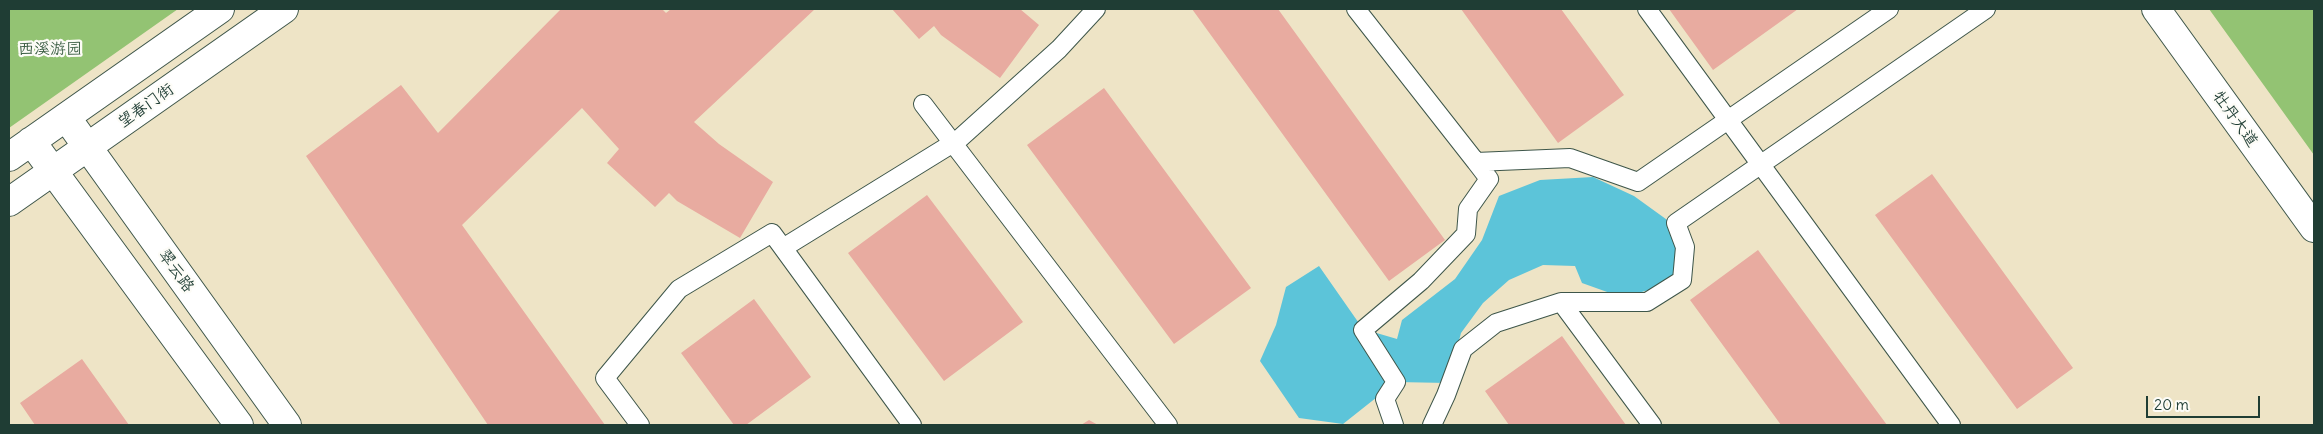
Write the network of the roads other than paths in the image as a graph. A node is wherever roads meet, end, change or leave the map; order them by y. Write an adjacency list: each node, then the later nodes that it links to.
1 (220, 9): 10 (street)
2 (284, 9): 14 (street, 望春门街)
3 (1096, 9): 13 (lane)
4 (1356, 9): 16 (lane)
5 (1647, 9): 11 (lane)
6 (1889, 9): 11 (lane)
7 (1986, 9): 17 (lane)
8 (2156, 9): 20 (street, 牡丹大道)
9 (923, 104): 13 (lane)
10 (66, 117): 12 (street); 14 (street, 翠云路)
11 (1728, 120): 16 (lane); 17 (lane)
12 (31, 141): 15 (street); 18 (street)
13 (951, 144): 21 (lane); 27 (lane)
14 (87, 147): 18 (street, 望春门街); 24 (street, 翠云路)
15 (9, 157)
16 (1476, 162): 28 (lane)
17 (1761, 165): 22 (lane); 31 (lane)
18 (53, 171): 19 (street, 望春门街); 23 (street)
19 (9, 202)
20 (2314, 228)
21 (783, 248): 25 (lane); 26 (lane)
22 (1561, 302): 29 (lane); 30 (lane)
23 (239, 425)
24 (287, 425)
25 (640, 425)
26 (912, 425)
27 (1168, 425)
28 (1394, 425)
29 (1432, 425)
30 (1652, 425)
31 (1951, 425)

